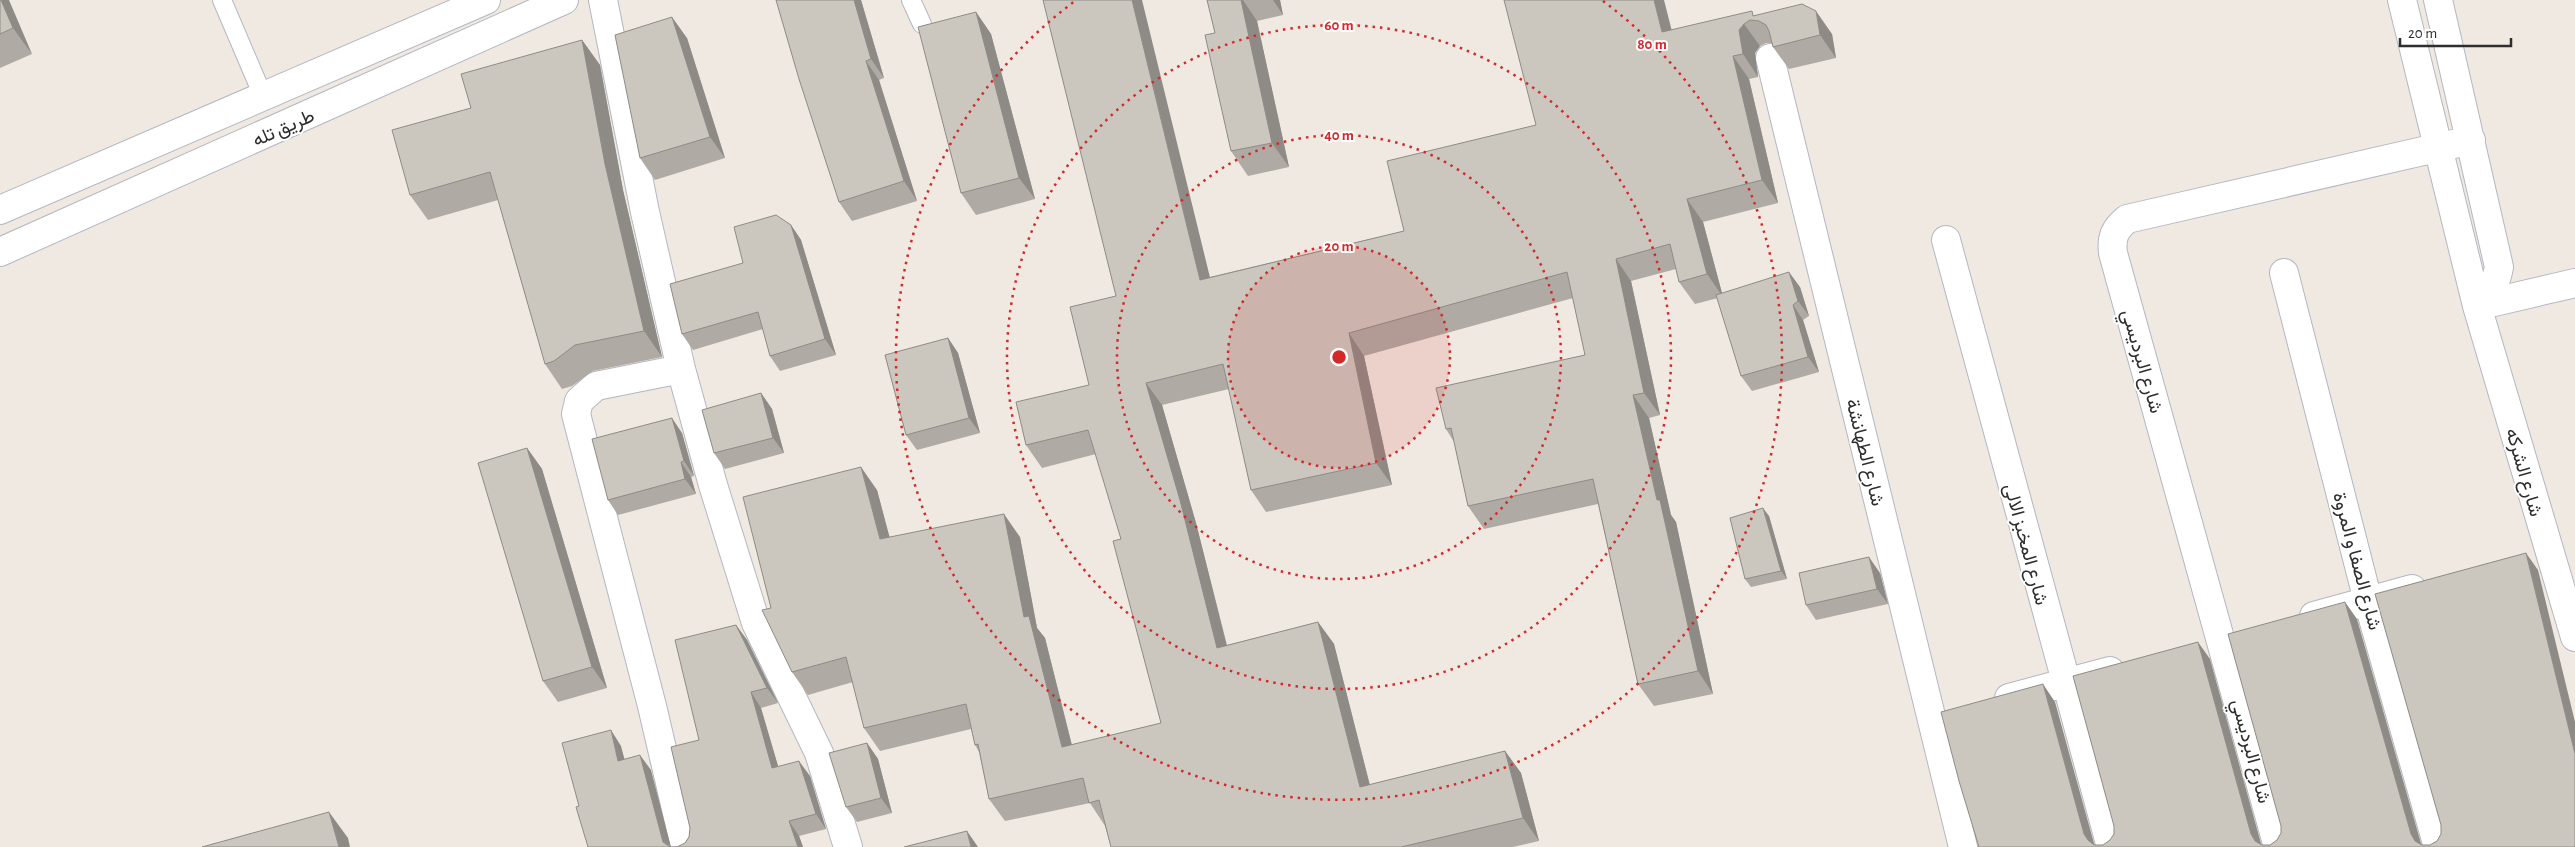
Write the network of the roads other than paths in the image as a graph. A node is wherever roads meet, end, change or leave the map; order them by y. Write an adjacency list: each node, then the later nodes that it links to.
1 (222, 0): 11 (lane)
2 (486, 0): 10 (street, طريق تله)
3 (564, 0): 12 (street, طريق تله)
4 (603, 0): 21 (street)
5 (911, 0): 8 (lane)
6 (2402, 0): 14 (street, شارع الشركه)
7 (2438, 0): 13 (street)
8 (922, 24)
9 (1770, 58): 33 (street, شارع الطهانشة)
10 (334, 66): 11 (street, طريق تله); 12 (street)
11 (263, 96): 15 (street, طريق تله)
12 (350, 97): 17 (street, طريق تله)
13 (2471, 140): 14 (street, شارع البرديسي); 20 (street)
14 (2437, 148): 20 (street, شارع الشركه); 27 (street, شارع البرديسي)
15 (0, 210)
16 (1946, 240): 30 (street, شارع المخبز الالى)
17 (0, 252)
18 (2284, 273): 23 (street, شارع الصفا و المروة)
19 (2575, 283): 20 (street)
20 (2477, 306): 26 (street, شارع الشركه)
21 (681, 369): 34 (street); 35 (street)
22 (2435, 583): 23 (street)
23 (2368, 602): 24 (street); 39 (street, شارع الصفا و المروة)
24 (2286, 624)
25 (2250, 634): 27 (street)
26 (2575, 637)
27 (2222, 641): 28 (street); 38 (street, شارع البرديسي)
28 (2194, 649)
29 (2139, 664): 30 (street)
30 (2065, 683): 31 (street); 37 (street, شارع المخبز الالى)
31 (1989, 704)
32 (1960, 712): 33 (street)
33 (1932, 719): 36 (street, شارع الطهانشة)
34 (685, 847)
35 (848, 847)
36 (1963, 847)
37 (2111, 847)
38 (2278, 847)
39 (2438, 847)

